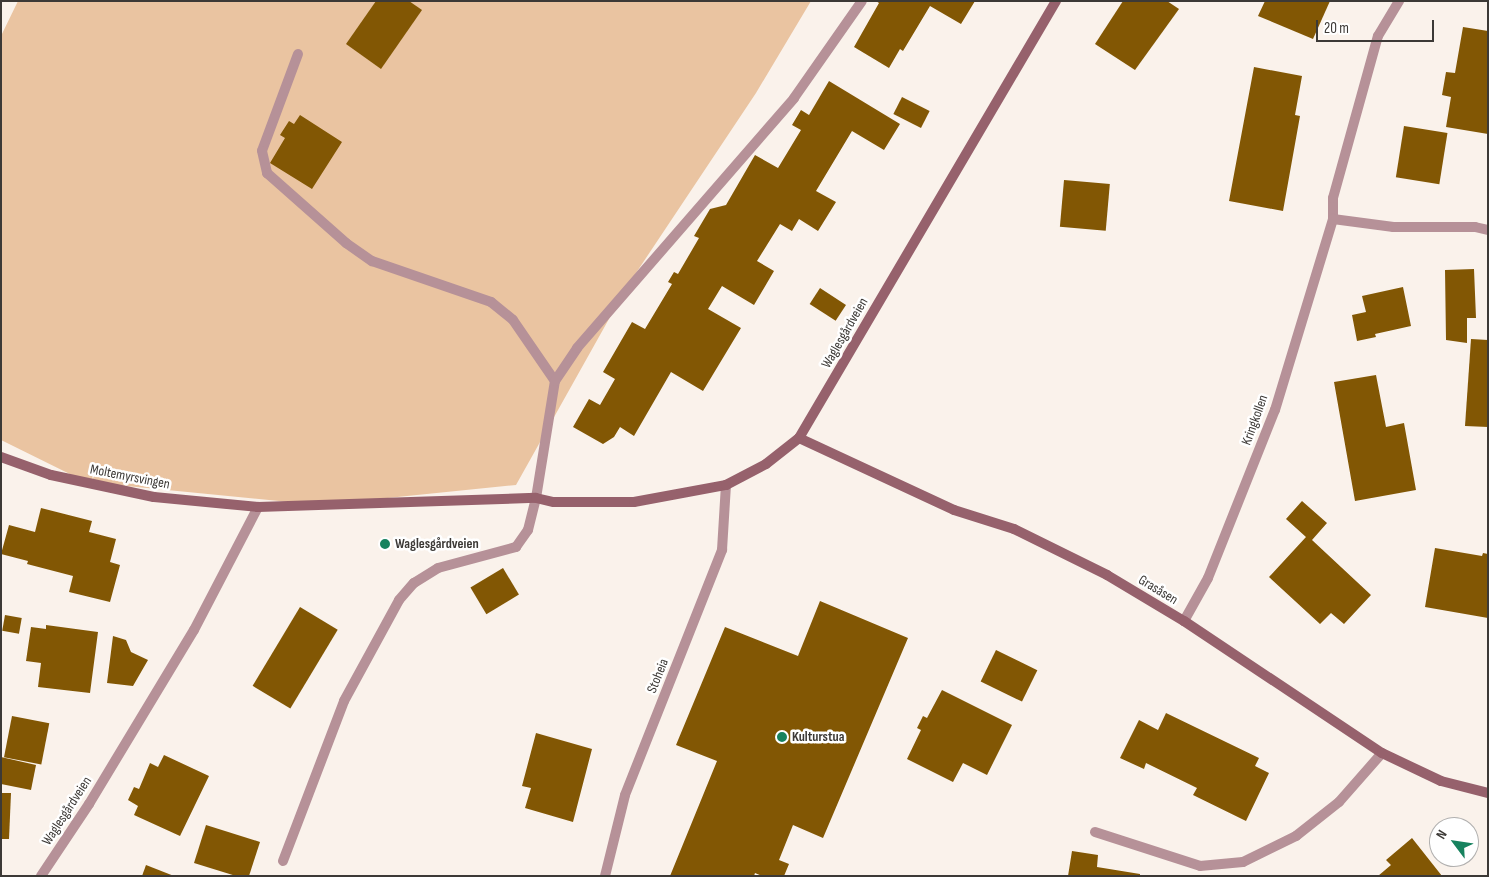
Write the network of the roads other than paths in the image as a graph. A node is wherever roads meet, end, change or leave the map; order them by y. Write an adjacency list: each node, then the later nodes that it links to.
1 (862, 1): 7 (street)
2 (1056, 1): 8 (main road, Waglesgårdveien)
3 (1399, 1): 5 (street, Kringkollen)
4 (298, 54): 7 (street)
5 (1333, 219): 6 (street); 13 (street, Kringkollen)
6 (1488, 230)
7 (555, 380): 11 (street)
8 (799, 438): 10 (main road, Waglesgårdveien); 13 (main road, Grasåsen)
9 (1, 457): 12 (main road, Moltemyrsvingen)
10 (726, 484): 11 (main road, Waglesgårdveien); 19 (street, Stoheia)
11 (536, 498): 12 (main road, Waglesgårdveien); 17 (street)
12 (258, 507): 18 (street, Waglesgårdveien)
13 (1184, 621): 14 (main road, Grasåsen)
14 (1382, 754): 15 (main road, Grasåsen); 16 (street)
15 (1488, 793)
16 (1096, 832)
17 (283, 861)
18 (41, 876)
19 (605, 876)

